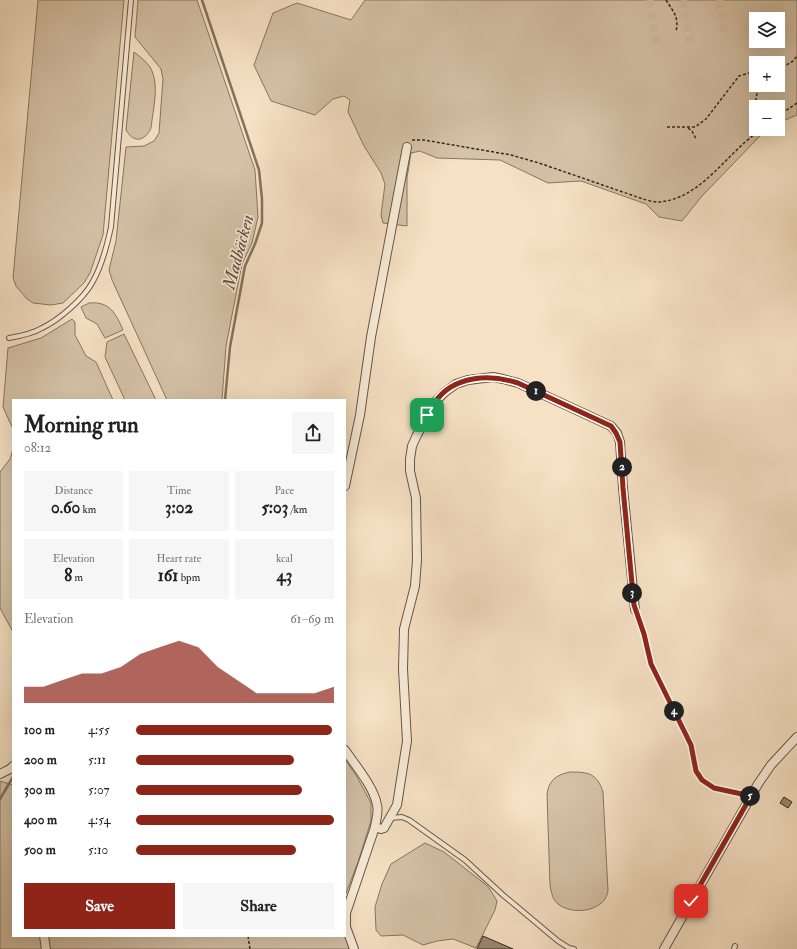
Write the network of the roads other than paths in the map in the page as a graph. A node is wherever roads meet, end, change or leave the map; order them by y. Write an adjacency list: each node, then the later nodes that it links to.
1 (131, 0): 3 (lane)
2 (407, 147): 4 (street)
3 (9, 338)
4 (346, 481)
5 (635, 610): 10 (lane); 11 (street)
6 (797, 737): 10 (street)
7 (346, 752): 12 (street)
8 (12, 767): 9 (street)
9 (0, 774)
10 (751, 796): 17 (street)
11 (390, 819): 12 (street); 16 (lane)
12 (375, 827): 15 (street)
13 (44, 937): 14 (street)
14 (46, 949)
15 (354, 949)
16 (574, 949)
17 (664, 949)

